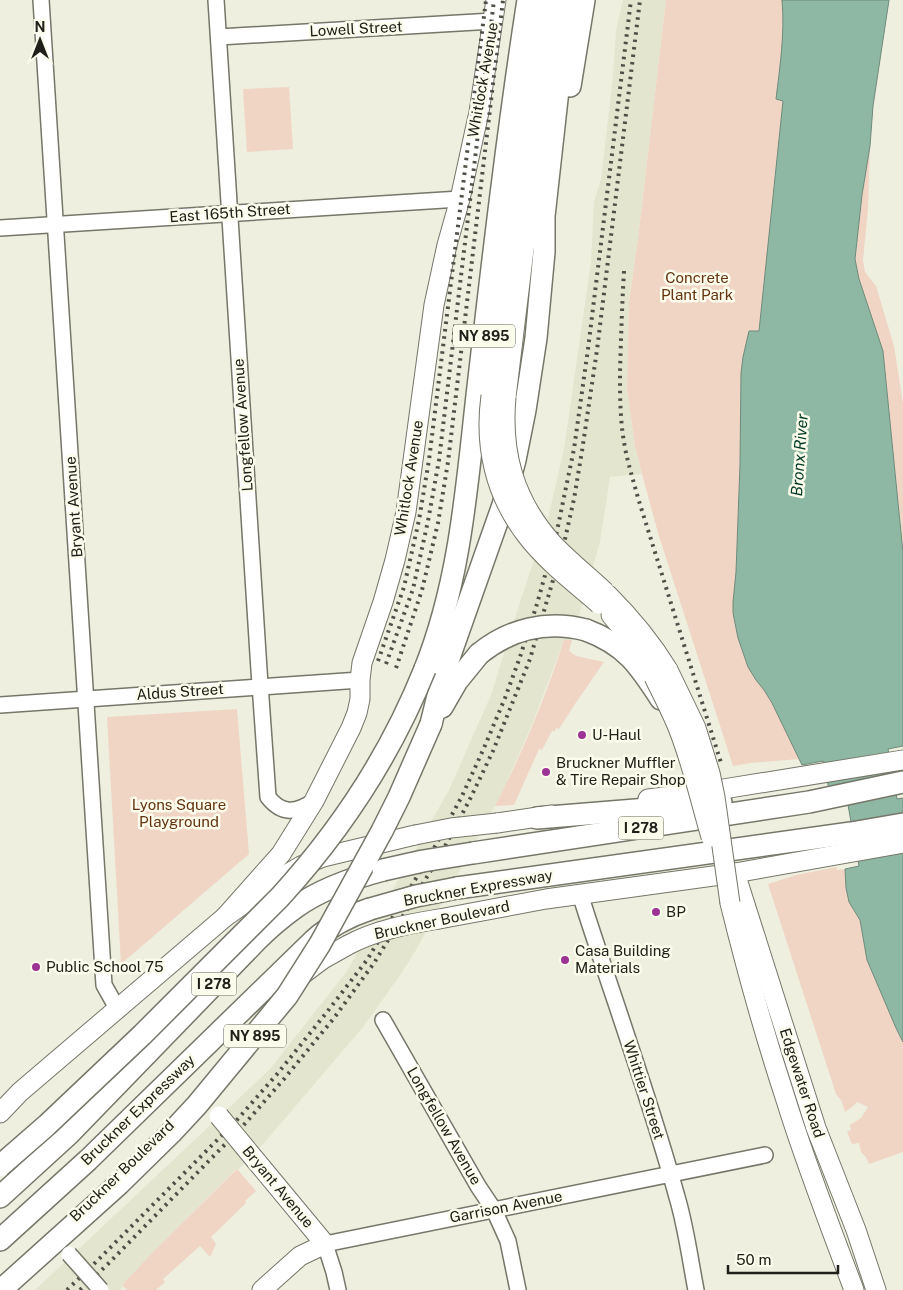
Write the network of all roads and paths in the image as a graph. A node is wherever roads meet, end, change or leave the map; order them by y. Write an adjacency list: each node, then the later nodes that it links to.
1 (41, 0): 12 (street, Bryant Avenue)
2 (216, 0): 9 (street, Longfellow Avenue)
3 (496, 0): 8 (main road, Whitlock Avenue)
4 (528, 0): 15 (highway, NY 895)
5 (540, 0): 14 (main road)
6 (554, 0): 14 (main road)
7 (577, 2): 15 (highway, NY 895)
8 (494, 20): 9 (street, Lowell Street); 10 (main road, Whitlock Avenue)
9 (218, 37): 11 (street, Longfellow Avenue)
10 (460, 199): 11 (street, East 165th Street); 17 (main road, Whitlock Avenue)
11 (230, 213): 12 (street, East 165th Street); 18 (street, Longfellow Avenue)
12 (56, 224): 13 (street, East 165th Street); 19 (street, Bryant Avenue)
13 (0, 228)
14 (498, 397): 16 (main road, bridge)
15 (434, 672): 22 (highway, NY 895); 42 (highway, NY 895, bridge)
16 (661, 674): 21 (main road, bridge); 33 (main road, bridge)
17 (360, 680): 18 (street, Aldus Street); 26 (main road, Whitlock Avenue)
18 (260, 687): 19 (street, Aldus Street); 26 (street, Longfellow Avenue)
19 (86, 699): 20 (street, Aldus Street); 35 (street, Bryant Avenue)
20 (0, 704)
21 (676, 723): 22 (highway, bridge); 33 (main road, bridge)
22 (431, 724): 50 (highway, NY 895, bridge)
23 (903, 760): 25 (main road)
24 (899, 782): 25 (highway, Bruckner Expressway / I 278)
25 (806, 790): 27 (highway); 44 (highway, Bruckner Expressway / I 278, bridge)
26 (314, 801): 34 (main road, Whitlock Avenue)
27 (537, 818): 34 (main road, bridge)
28 (903, 824): 30 (highway, Bruckner Expressway / I 278)
29 (903, 843): 30 (main road, Bruckner Boulevard)
30 (832, 846): 31 (main road, Bruckner Boulevard); 47 (highway, Bruckner Expressway / I 278, bridge)
31 (735, 873): 32 (main road, Bruckner Boulevard); 57 (main road, Edgewater Road)
32 (580, 894): 38 (main road, Bruckner Boulevard, bridge); 43 (street, Whittier Street)
33 (730, 903): 56 (main road)
34 (225, 917): 35 (main road)
35 (118, 1010): 37 (main road)
36 (383, 1020): 45 (street, Longfellow Avenue)
37 (20, 1092): 39 (main road); 40 (main road)
38 (201, 1093): 46 (main road, Bruckner Boulevard); 48 (main road, Bryant Avenue, bridge)
39 (0, 1106)
40 (0, 1113)
41 (765, 1155): 43 (street, Garrison Avenue)
42 (0, 1166)
43 (671, 1174): 45 (street, Garrison Avenue); 55 (street, Whittier Street)
44 (0, 1197)
45 (494, 1210): 48 (street, Garrison Avenue); 54 (street, Longfellow Avenue)
46 (54, 1236): 49 (main road, Bruckner Boulevard); 51 (street, bridge)
47 (0, 1240)
48 (325, 1244): 52 (main road, Garrison Avenue); 53 (street, Bryant Avenue)
49 (0, 1286)
50 (1, 1290)
51 (101, 1290)
52 (262, 1290)
53 (338, 1290)
54 (518, 1290)
55 (696, 1290)
56 (854, 1290)
57 (876, 1290)

